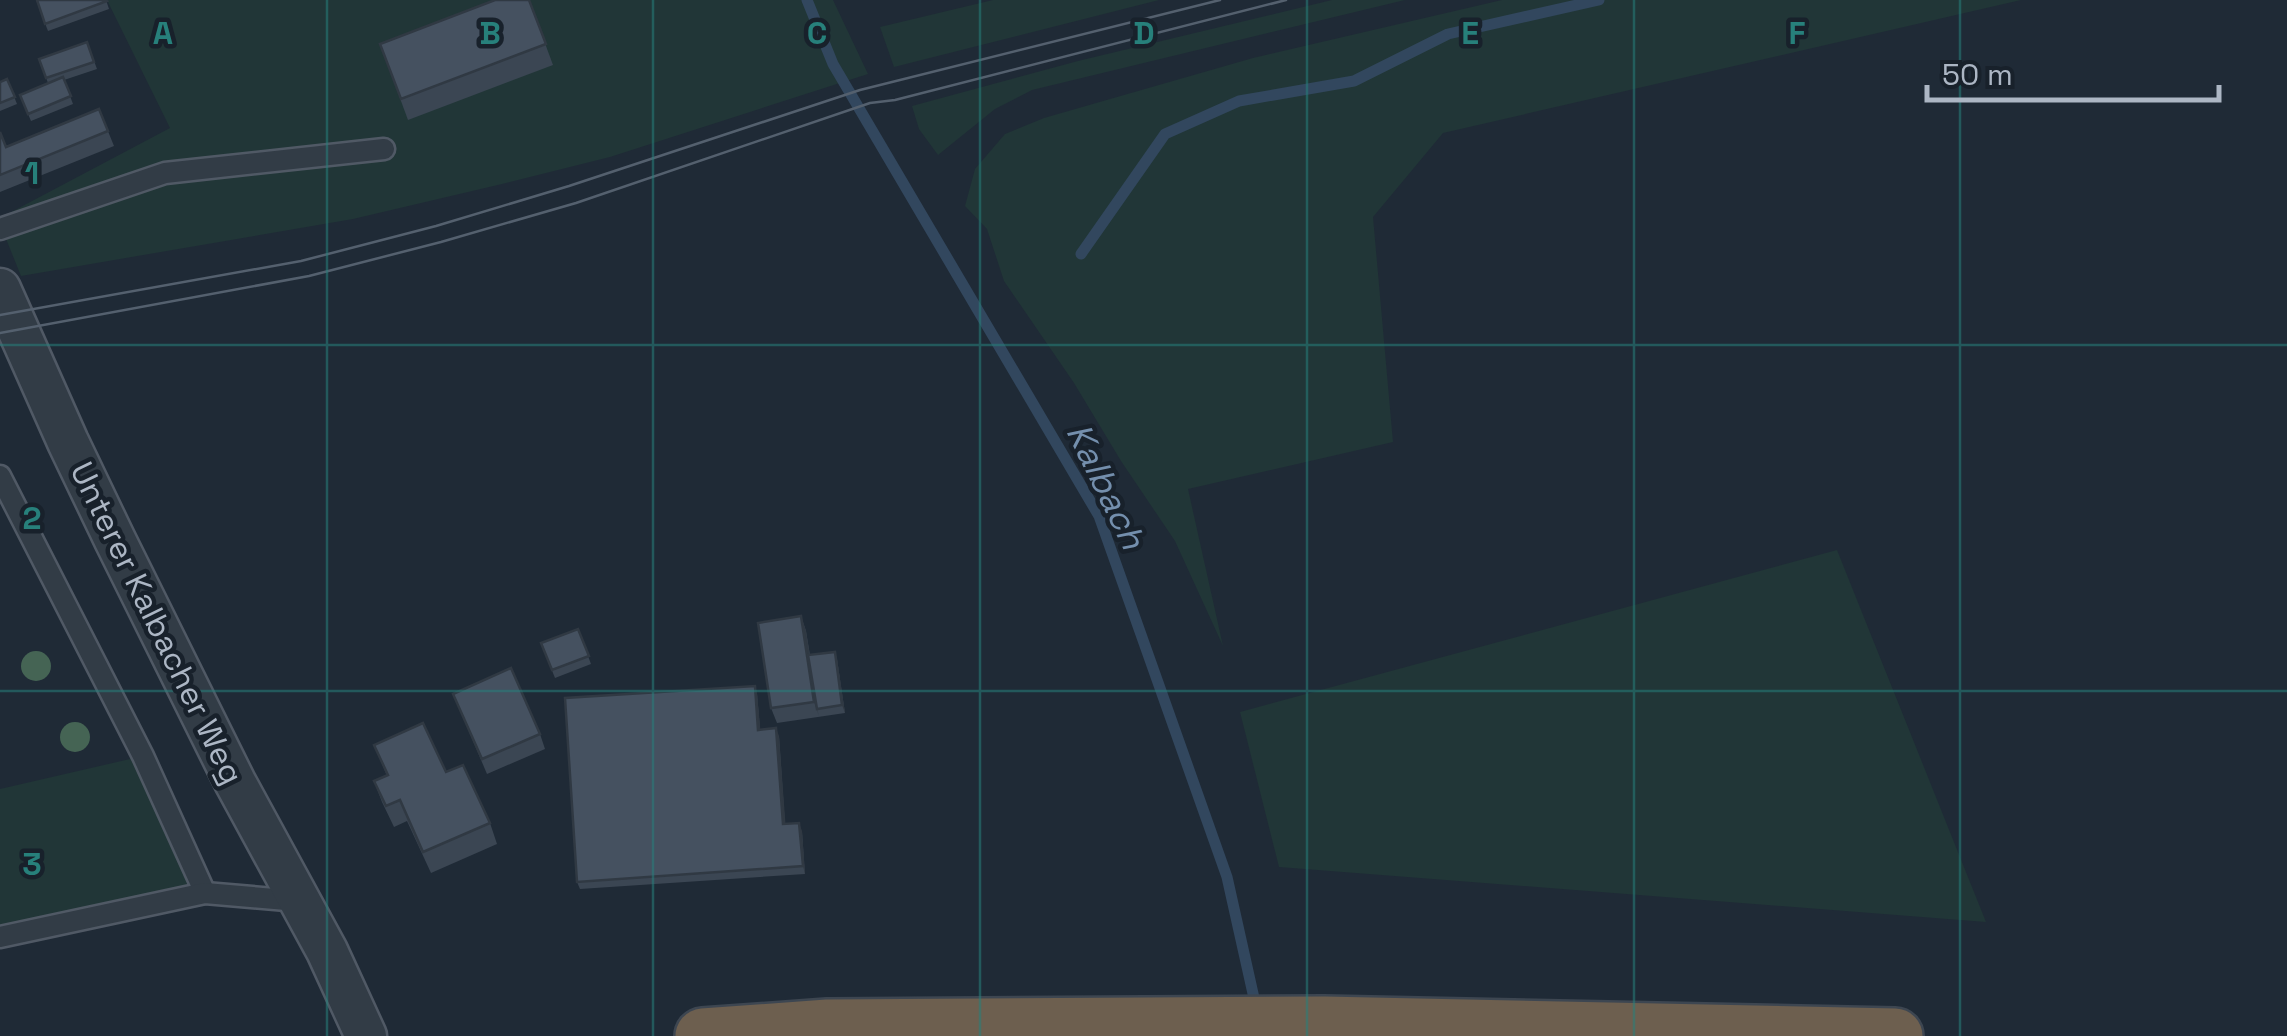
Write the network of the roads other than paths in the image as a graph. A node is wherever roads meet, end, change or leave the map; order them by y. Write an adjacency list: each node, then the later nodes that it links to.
1 (384, 149): 2 (lane)
2 (0, 229)
3 (0, 288): 6 (street, Unterer Kalbacher Weg)
4 (0, 476): 5 (lane)
5 (205, 892): 6 (lane); 7 (lane)
6 (298, 901): 8 (street, Unterer Kalbacher Weg)
7 (0, 938)
8 (366, 1036)
9 (703, 1036): 10 (highway)
10 (1895, 1036)

